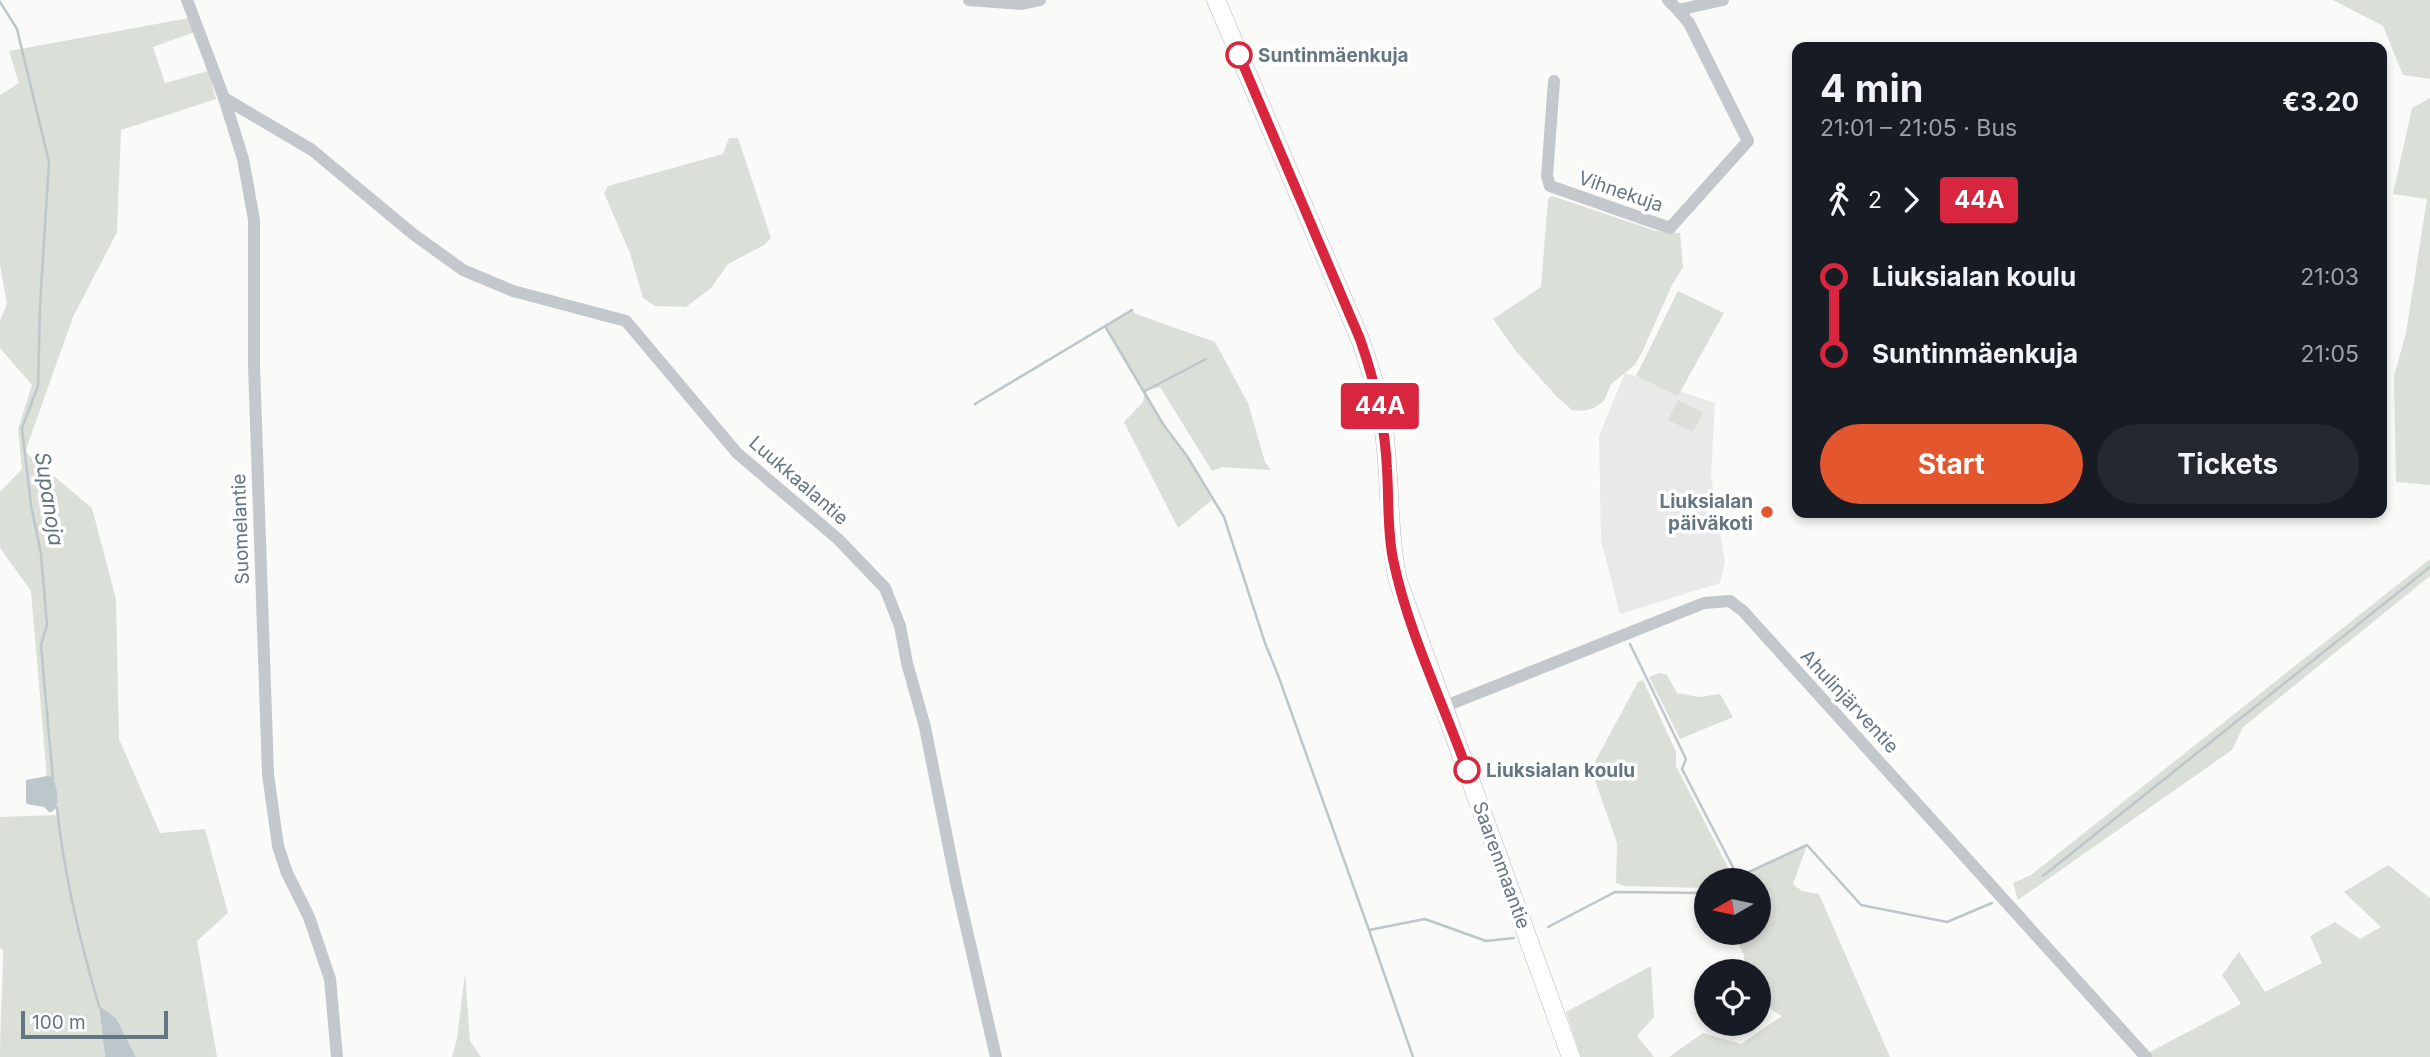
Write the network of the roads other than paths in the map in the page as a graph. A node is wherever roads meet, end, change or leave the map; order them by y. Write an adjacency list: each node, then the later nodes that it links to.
1 (187, 0): 9 (street, Suomelantie)
2 (969, 0): 3 (street)
3 (1040, 0)
4 (1216, 0): 12 (street, Saarenmaantie)
5 (1668, 0): 7 (street)
6 (1723, 0): 7 (street)
7 (1678, 10): 10 (street)
8 (1554, 81): 10 (street, Vihnekuja)
9 (225, 98): 13 (street, Suomelantie); 14 (street, Luukkaalantie)
10 (1748, 141): 11 (street)
11 (1755, 153)
12 (1443, 707): 15 (street, Saarenmaantie); 16 (street, Ahulinjärventie)
13 (337, 1057)
14 (996, 1057)
15 (1571, 1057)
16 (2146, 1057)

